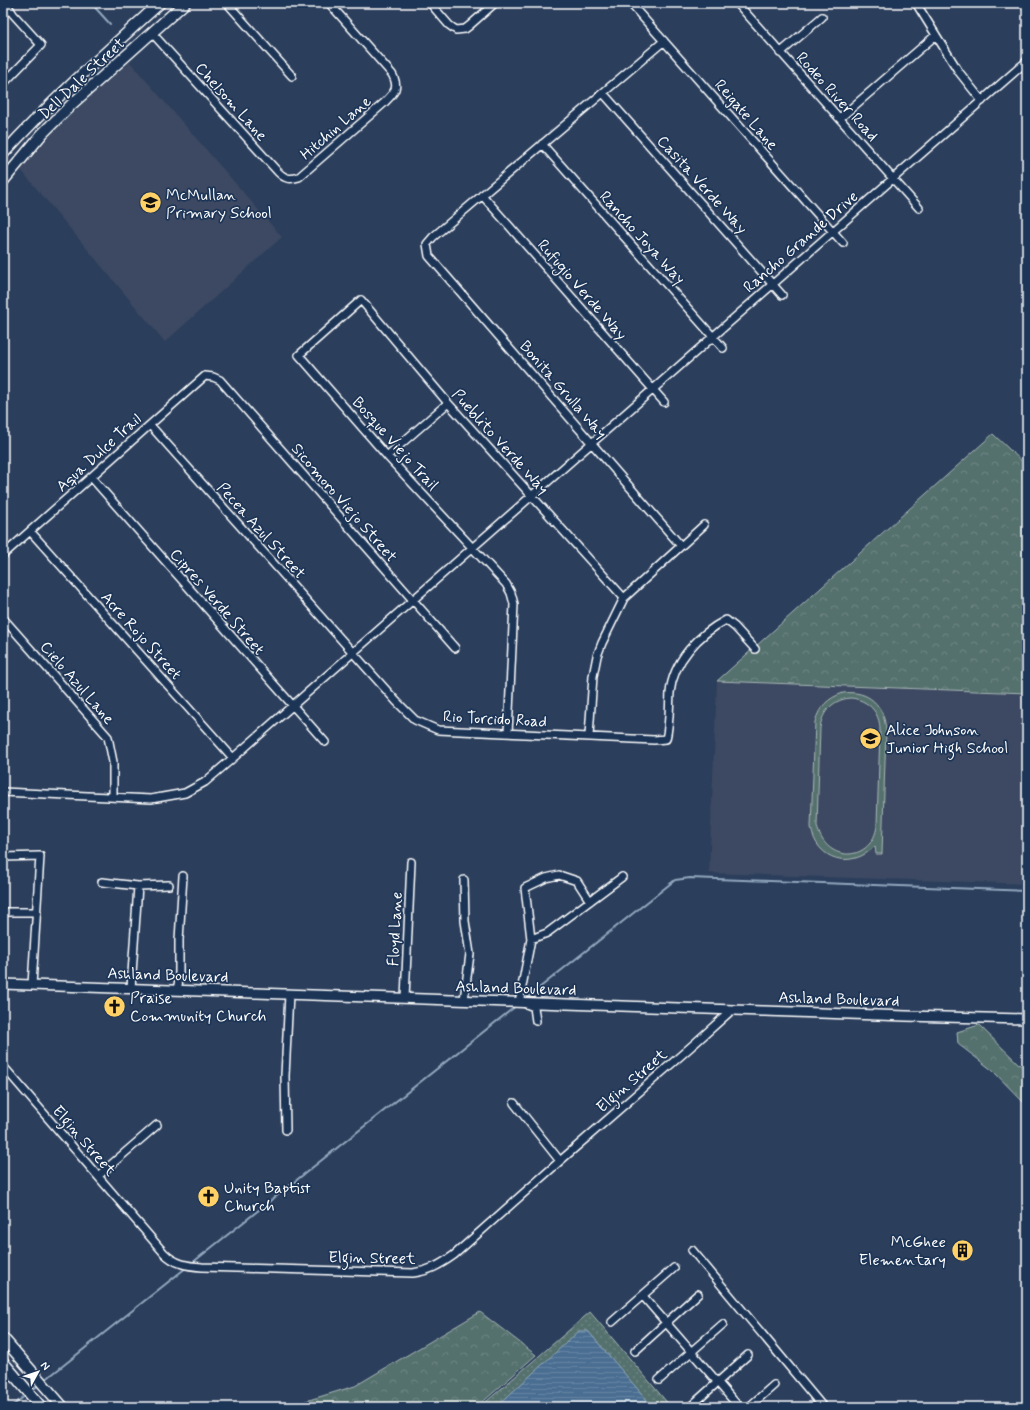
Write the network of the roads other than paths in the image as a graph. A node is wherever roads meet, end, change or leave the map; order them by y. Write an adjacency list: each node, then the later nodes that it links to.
1 (6, 3): 20 (street)
2 (160, 3): 17 (main road, Dell Dale Street)
3 (185, 3): 12 (main road, Dell Dale Street)
4 (227, 3): 19 (street)
5 (329, 3): 28 (street, Hitchin Lane)
6 (430, 3): 7 (street)
7 (495, 3)
8 (630, 3): 14 (street, Reigate Lane)
9 (737, 3): 15 (street, Rodeo River Road)
10 (916, 3): 13 (street)
11 (822, 17): 15 (street)
12 (152, 34): 18 (main road, Dell Dale Street); 28 (street, Chelsom Lane)
13 (936, 35): 22 (street); 23 (street)
14 (664, 41): 21 (street); 33 (street, Reigate Lane)
15 (780, 53): 23 (street, Rodeo River Road)
16 (1027, 61): 22 (street, Rancho Grande Drive)
17 (88, 67): 18 (main road); 24 (main road, Dell Dale Street)
18 (106, 74): 26 (main road, Dell Dale Street)
19 (292, 76)
20 (3, 84)
21 (603, 93): 25 (street); 35 (street, Casita Verde Way)
22 (982, 101): 29 (street, Rancho Grande Drive)
23 (840, 118): 29 (street, Rodeo River Road)
24 (32, 122): 26 (main road); 27 (main road, Dell Dale Street)
25 (542, 144): 31 (street); 37 (street, Rancho Joya Way)
26 (30, 148): 30 (main road, Dell Dale Street)
27 (3, 154)
28 (296, 178)
29 (893, 178): 32 (street, Rodeo River Road); 33 (street, Rancho Grande Drive)
30 (3, 181)
31 (482, 195): 41 (street, Rufugio Verde Way); 45 (street, Bonita Grulla Way)
32 (919, 208)
33 (832, 231): 34 (street, Reigate Lane); 35 (street, Rancho Grande Drive)
34 (843, 243)
35 (772, 284): 36 (street, Casita Verde Way); 37 (street, Rancho Grande Drive)
36 (782, 295)
37 (712, 336): 38 (street, Rancho Joya Way); 41 (street, Rancho Grande Drive)
38 (723, 348)
39 (299, 355): 42 (street, Pueblito Verde Way); 46 (street, Bosque Viejo Trail)
40 (213, 377): 44 (street, Aqua Dulce Trail); 55 (street, Sicomoro Viejo Street)
41 (652, 389): 43 (street, Rufugio Verde Way); 45 (street, Rancho Grande Drive)
42 (448, 402): 46 (street); 48 (street, Pueblito Verde Way)
43 (664, 402)
44 (150, 425): 47 (street, Aqua Dulce Trail); 59 (street, Pecea Azul Street)
45 (592, 442): 48 (street, Rancho Grande Drive); 51 (street, Bonita Grulla Way)
46 (387, 456): 52 (street, Bosque Viejo Trail)
47 (91, 477): 50 (street, Aqua Dulce Trail); 60 (street, Cipres Verde Street)
48 (531, 496): 52 (street, Rancho Grande Drive); 54 (street, Pueblito Verde Way)
49 (704, 525): 51 (street)
50 (30, 531): 53 (street, Aqua Dulce Trail); 64 (street, Acre Rojo Street)
51 (681, 546): 54 (street)
52 (473, 548): 55 (street, Rancho Grande Drive); 61 (street, Bosque Viejo Trail)
53 (3, 555)
54 (624, 598): 62 (street)
55 (412, 601): 57 (street, Sicomoro Viejo Street); 59 (street, Rancho Grande Drive)
56 (3, 618): 66 (street, Cielo Azul Lane)
57 (454, 648)
58 (754, 649): 62 (street, Rio Torcido Road)
59 (353, 653): 60 (street, Rancho Grande Drive); 61 (street, Rio Torcido Road)
60 (293, 706): 63 (street, Cipres Verde Street); 64 (street, Rancho Grande Drive)
61 (508, 733): 62 (street, Rio Torcido Road)
62 (589, 736)
63 (325, 742)
64 (233, 758): 66 (street, Rancho Grande Drive)
65 (3, 792): 66 (street, Rancho Grande Drive)
66 (113, 797)
67 (3, 857): 77 (street)
68 (411, 862): 84 (street, Floyd Lane)
69 (183, 876): 82 (street)
70 (622, 877): 75 (street)
71 (464, 880): 85 (street)
72 (102, 882): 74 (street)
73 (169, 885): 74 (street)
74 (138, 886): 81 (street)
75 (590, 901): 78 (street); 78 (street)
76 (3, 912): 77 (street)
77 (37, 912): 80 (street)
78 (531, 939): 86 (street)
79 (3, 984): 80 (street, Ashland Boulevard)
80 (32, 985): 81 (street, Ashland Boulevard)
81 (131, 988): 82 (street, Ashland Boulevard)
82 (177, 990): 83 (street, Ashland Boulevard)
83 (289, 994): 84 (street, Ashland Boulevard); 93 (street)
84 (405, 998): 85 (street, Ashland Boulevard)
85 (464, 1000): 86 (street, Ashland Boulevard)
86 (521, 1002): 87 (street, Ashland Boulevard); 89 (street)
87 (732, 1010): 88 (street, Ashland Boulevard); 94 (street, Elgin Street)
88 (1027, 1019)
89 (536, 1021)
90 (3, 1066): 95 (street, Elgin Street)
91 (514, 1103): 94 (street)
92 (157, 1125): 95 (street)
93 (286, 1130)
94 (560, 1161): 95 (street, Elgin Street)
95 (98, 1176)
96 (692, 1250): 116 (street)
97 (674, 1268): 99 (street)
98 (698, 1294): 101 (street)
99 (643, 1296): 100 (street); 101 (street)
100 (612, 1322)
101 (666, 1323): 104 (street); 105 (street)
102 (723, 1324): 105 (street)
103 (3, 1338): 112 (main road)
104 (635, 1351)
105 (691, 1352): 108 (street); 109 (street)
106 (748, 1355): 109 (street)
107 (3, 1362): 111 (main road)
108 (659, 1380)
109 (718, 1382): 113 (street); 114 (street)
110 (774, 1385): 115 (street)
111 (39, 1404)
112 (63, 1407)
113 (690, 1407)
114 (739, 1407)
115 (749, 1407)
116 (824, 1407)

